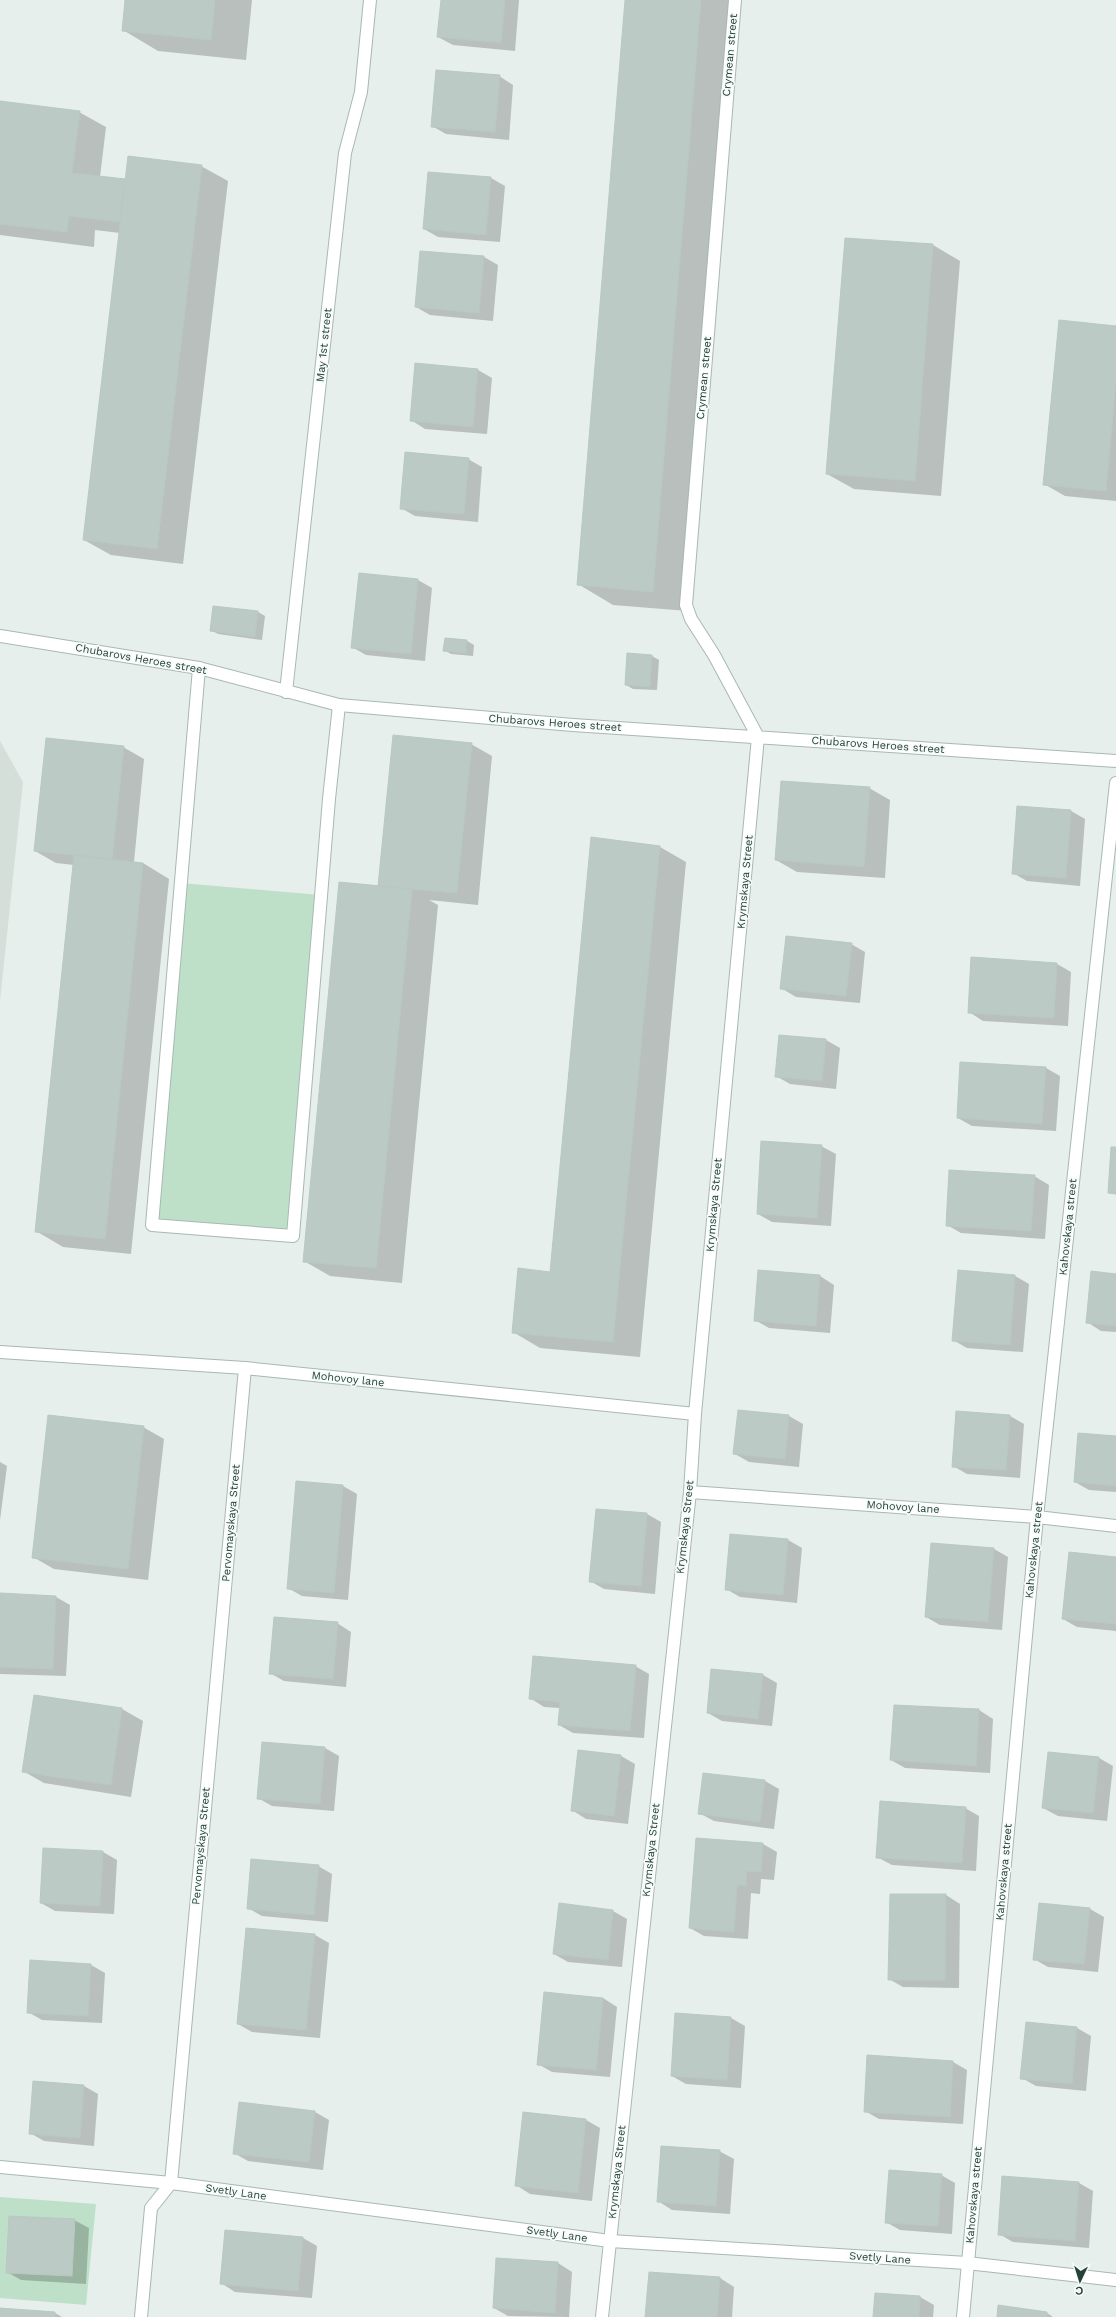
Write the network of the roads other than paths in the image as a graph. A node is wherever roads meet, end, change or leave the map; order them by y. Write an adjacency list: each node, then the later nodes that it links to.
1 (370, 0): 5 (street, May 1st street)
2 (735, 0): 7 (street, Crymean street)
3 (0, 636): 4 (street, Chubarovs Heroes street)
4 (199, 668): 5 (street, Chubarovs Heroes street); 6 (street)
5 (286, 692): 6 (street, Chubarovs Heroes street)
6 (339, 705): 7 (street, Chubarovs Heroes street)
7 (758, 737): 8 (street, Chubarovs Heroes street); 12 (street, Krymskaya Street)
8 (1116, 761)
9 (1116, 783): 14 (street, Kahovskaya street)
10 (0, 1352): 11 (street, Mohovoy lane)
11 (245, 1368): 12 (street, Mohovoy lane); 17 (street, Pervomayskaya Street)
12 (695, 1414): 13 (street, Krymskaya Street)
13 (690, 1492): 14 (street, Mohovoy lane); 18 (street, Krymskaya Street)
14 (1037, 1517): 15 (street, Mohovoy lane); 19 (street, Kahovskaya street)
15 (1116, 1526)
16 (0, 2167): 17 (street, Svetly Lane)
17 (171, 2183): 18 (street, Svetly Lane); 21 (street)
18 (610, 2241): 19 (street, Svetly Lane); 22 (street, Krymskaya Street)
19 (967, 2263): 20 (street, Svetly Lane); 23 (street, Kahovskaya street)
20 (1116, 2280)
21 (141, 2317)
22 (602, 2317)
23 (962, 2317)

